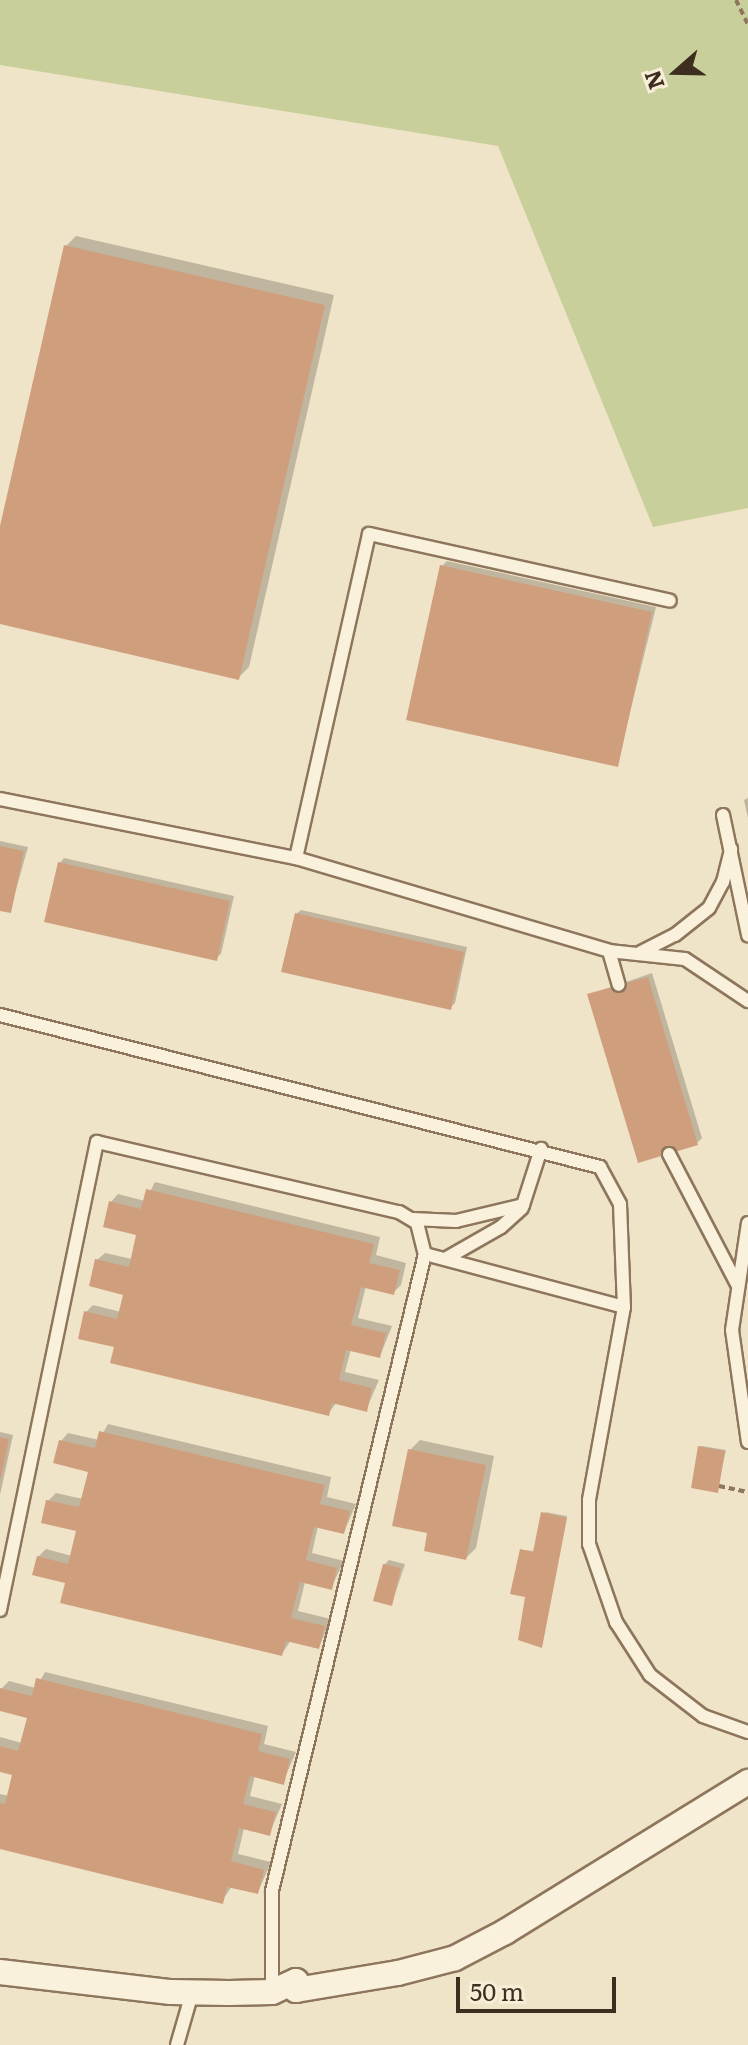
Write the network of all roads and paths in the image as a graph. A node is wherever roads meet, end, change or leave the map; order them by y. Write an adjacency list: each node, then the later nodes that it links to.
1 (736, 0): 2 (path)
2 (748, 25)
3 (670, 601): 7 (lane)
4 (0, 799): 7 (lane)
5 (723, 815): 6 (lane)
6 (731, 849): 8 (lane); 10 (lane)
7 (296, 858): 9 (lane)
8 (748, 935)
9 (609, 951): 10 (lane); 11 (lane)
10 (638, 953): 12 (lane)
11 (619, 985)
12 (748, 1001)
13 (0, 1015): 14 (lane)
14 (541, 1149): 16 (lane); 22 (lane)
15 (669, 1154): 21 (lane)
16 (526, 1203): 17 (lane); 20 (lane)
17 (413, 1219): 19 (lane); 26 (lane)
18 (748, 1223): 21 (lane)
19 (425, 1254): 20 (lane); 30 (lane)
20 (445, 1259): 22 (lane)
21 (737, 1284): 23 (lane)
22 (624, 1307): 27 (lane)
23 (748, 1442)
24 (719, 1486): 25 (path)
25 (748, 1492)
26 (0, 1610)
27 (748, 1732)
28 (748, 1782): 30 (street)
29 (0, 1972): 31 (street)
30 (272, 1992): 31 (street)
31 (192, 1993): 32 (lane)
32 (177, 2045)

